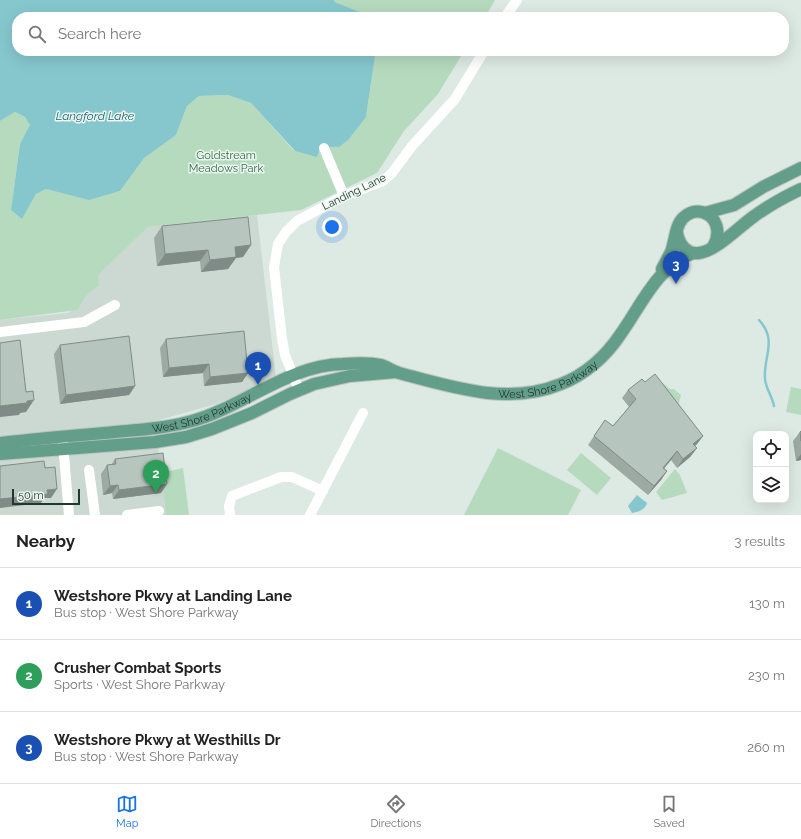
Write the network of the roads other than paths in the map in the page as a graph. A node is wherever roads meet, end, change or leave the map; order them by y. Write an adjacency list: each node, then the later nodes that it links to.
1 (517, 0): 2 (street)
2 (509, 12)
3 (481, 56): 7 (street, Landing Lane)
4 (324, 148): 7 (street)
5 (801, 168): 8 (main road)
6 (801, 190): 10 (main road)
7 (344, 196): 16 (street, Landing Lane)
8 (705, 213): 9 (main road); 10 (main road)
9 (677, 233): 11 (main road); 12 (main road, West Shore Parkway)
10 (713, 247): 11 (main road)
11 (693, 253): 12 (main road, West Shore Parkway)
12 (658, 279): 15 (main road, West Shore Parkway)
13 (115, 305): 14 (street)
14 (0, 332)
15 (396, 372): 16 (main road, West Shore Parkway); 17 (main road, West Shore Parkway)
16 (294, 376): 17 (street, Landing Lane); 19 (main road, West Shore Parkway)
17 (299, 390): 19 (main road, West Shore Parkway)
18 (362, 413): 23 (street)
19 (63, 442): 20 (main road, West Shore Parkway); 21 (main road, West Shore Parkway); 25 (street)
20 (0, 443)
21 (0, 454)
22 (89, 470): 26 (street)
23 (323, 491): 28 (street); 29 (street)
24 (159, 511): 27 (street)
25 (69, 515)
26 (95, 515)
27 (127, 515)
28 (230, 515)
29 (310, 515)

